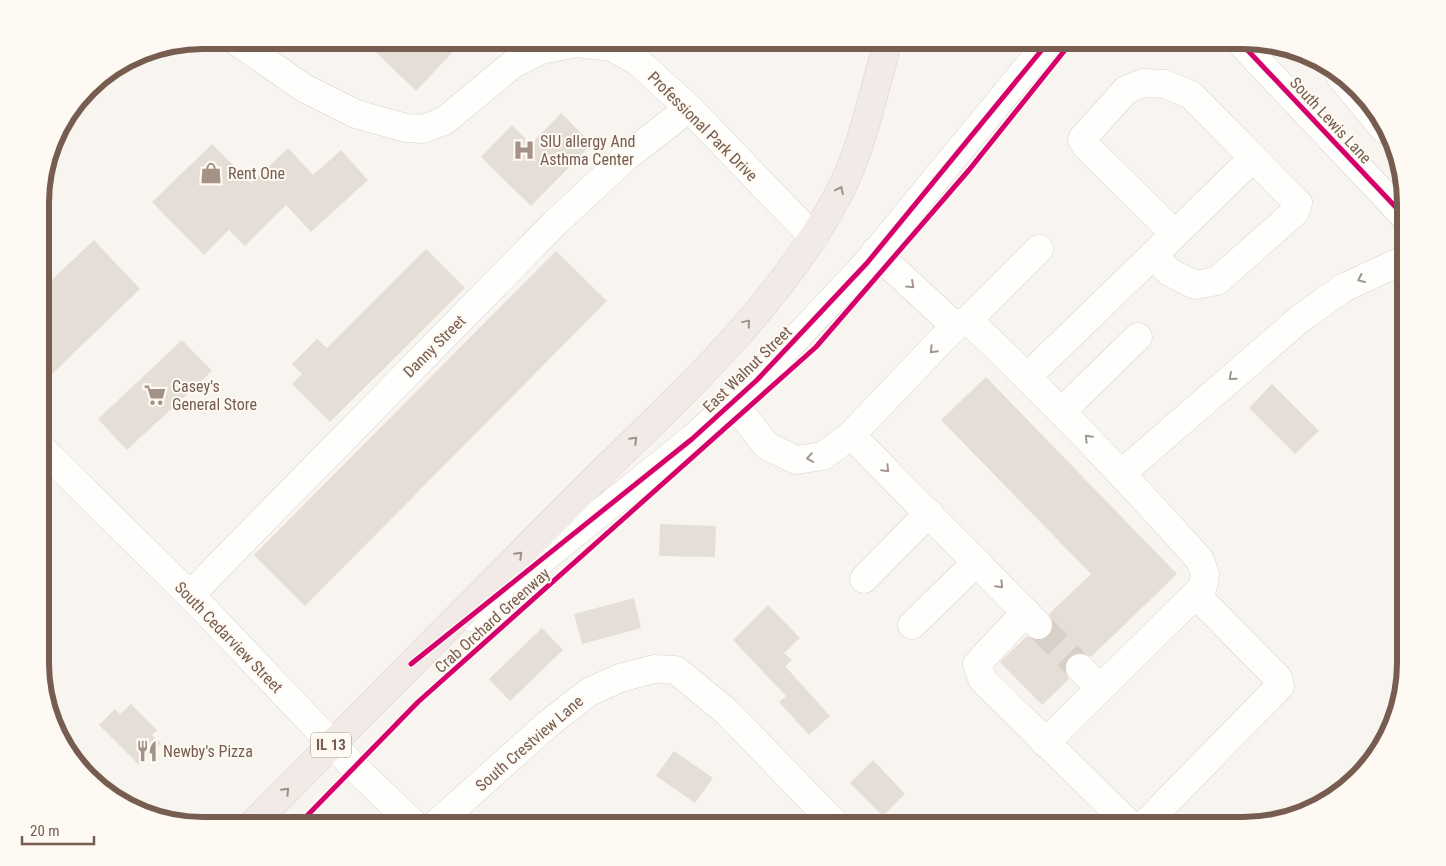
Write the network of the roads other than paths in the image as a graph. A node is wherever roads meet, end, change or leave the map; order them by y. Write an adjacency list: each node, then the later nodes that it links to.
1 (248, 49): 2 (street, Professional Park Drive)
2 (546, 49)
3 (616, 49): 7 (street, Professional Park Drive)
4 (885, 49): 11 (highway, East Walnut Street / IL 13, one-way to 4)
5 (1043, 49): 13 (street, East Walnut Street)
6 (1247, 49): 9 (street, South Lewis Lane)
7 (689, 108): 11 (street, Professional Park Drive); 27 (street, Danny Street)
8 (1253, 158): 10 (street); 10 (street); 14 (street)
9 (1397, 208)
10 (1175, 234): 14 (street)
11 (814, 238): 30 (highway, East Walnut Street / IL 13, one-way to 11)
12 (1039, 250): 16 (street)
13 (875, 252): 16 (street, one-way to 16); 19 (street, East Walnut Street)
14 (1154, 255): 18 (street)
15 (1397, 263): 23 (street, one-way to 23)
16 (962, 323): 18 (street); 21 (street, one-way to 21)
17 (1138, 337): 20 (street)
18 (1028, 376): 20 (street)
19 (732, 402): 21 (street, one-way to 19); 30 (street, East Walnut Street)
20 (1062, 411): 23 (street, one-way to 20)
21 (851, 435): 24 (street, one-way to 24)
22 (49, 456): 27 (street, South Cedarview Street)
23 (1122, 473): 28 (street)
24 (930, 513): 25 (street); 26 (street)
25 (977, 562): 29 (street); 33 (street, one-way to 33)
26 (864, 579)
27 (190, 595): 34 (street, South Cedarview Street)
28 (1196, 595): 32 (street); 40 (street)
29 (912, 625)
30 (411, 664): 34 (highway, East Walnut Street / IL 13)
31 (1080, 668): 32 (street)
32 (1100, 688): 33 (street)
33 (1045, 743): 39 (street)
34 (332, 744): 35 (highway, East Walnut Street / IL 13, one-way to 34); 36 (street, South Cedarview Street)
35 (261, 817)
36 (407, 817)
37 (444, 817): 38 (street, South Crestview Lane)
38 (828, 817)
39 (1122, 817)
40 (1152, 817)

